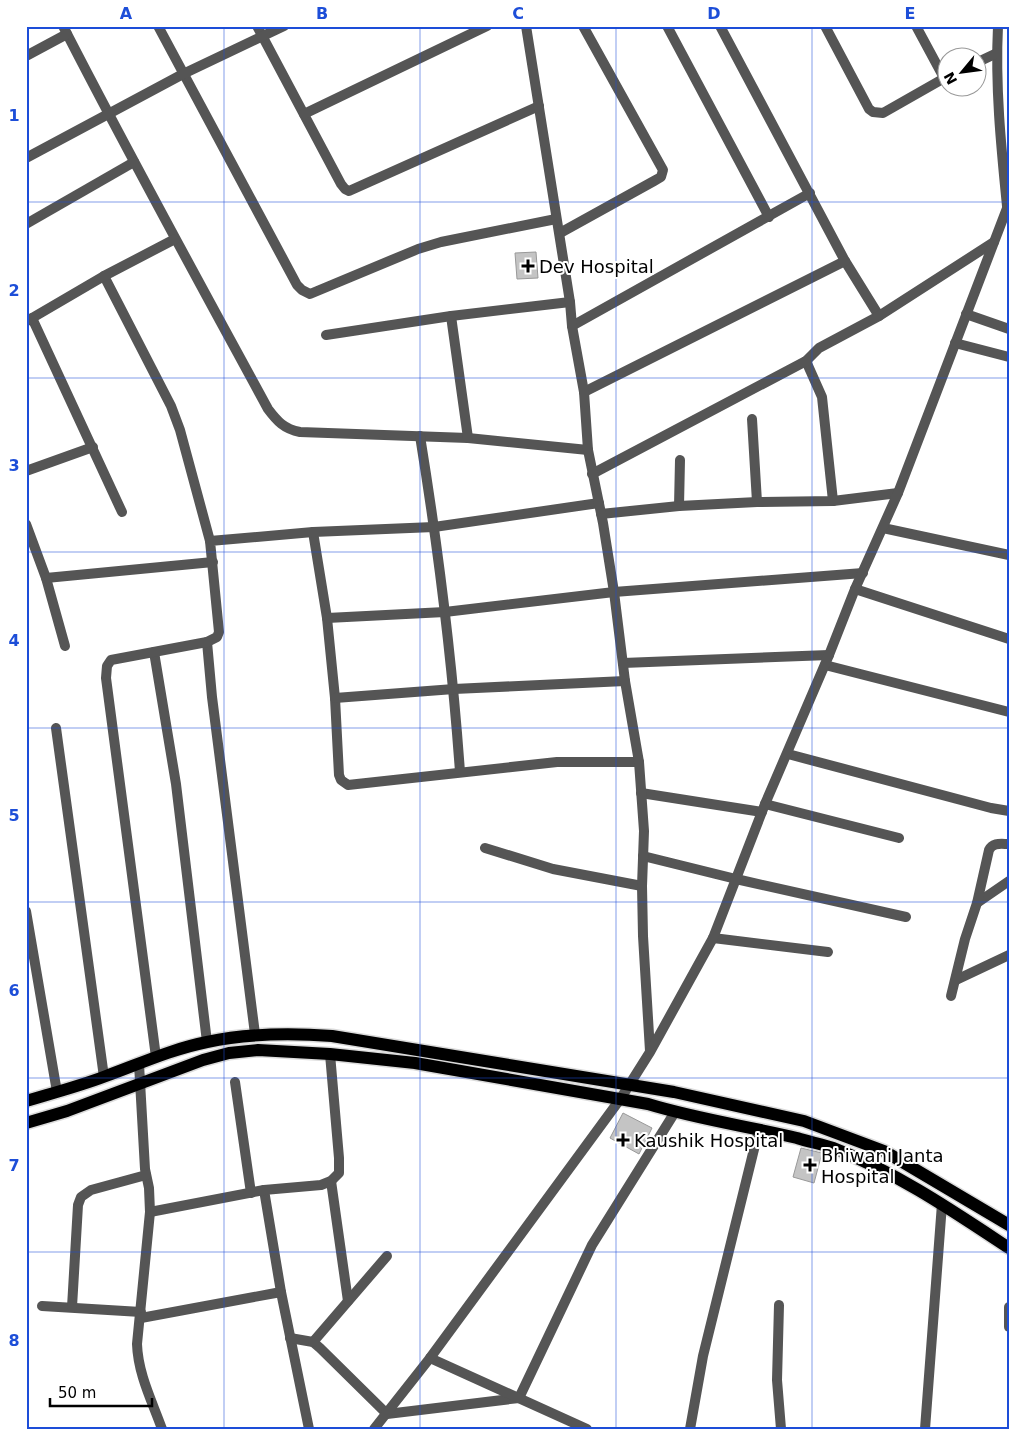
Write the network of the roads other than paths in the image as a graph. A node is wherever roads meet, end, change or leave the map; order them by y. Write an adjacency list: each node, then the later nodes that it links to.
1 (158, 26): 18 (street)
2 (257, 26): 13 (street)
3 (284, 26): 13 (street)
4 (488, 26): 21 (street)
5 (526, 26): 20 (street)
6 (583, 26): 30 (street)
7 (667, 26): 27 (street)
8 (720, 26): 25 (street)
9 (825, 26): 19 (street)
10 (916, 26): 17 (street)
11 (998, 26): 14 (street)
12 (65, 30): 15 (street); 22 (street)
13 (262, 37): 18 (street); 21 (street)
14 (997, 53): 16 (street); 26 (street)
15 (26, 56)
16 (988, 57)
17 (938, 63)
18 (182, 74): 22 (street); 28 (street)
19 (938, 81)
20 (539, 106): 21 (street); 28 (street)
21 (304, 114)
22 (108, 115): 23 (street); 24 (street)
23 (26, 158)
24 (134, 162): 29 (street); 31 (street)
25 (810, 193): 27 (street); 33 (street)
26 (1008, 204): 32 (street)
27 (769, 218): 40 (street)
28 (556, 219): 30 (street)
29 (26, 224)
30 (560, 233): 35 (street)
31 (175, 239): 34 (street); 48 (street)
32 (994, 242): 36 (street); 38 (street)
33 (845, 260): 38 (street); 46 (street)
34 (104, 276): 39 (street); 66 (street)
35 (570, 302): 37 (street); 40 (street)
36 (966, 314): 41 (street); 43 (street)
37 (451, 316): 42 (street); 49 (street)
38 (879, 316): 45 (street)
39 (29, 320): 50 (street)
40 (572, 326): 46 (street)
41 (1009, 329)
42 (326, 335)
43 (955, 342): 44 (street); 55 (street)
44 (1009, 357)
45 (806, 360): 54 (street); 56 (street)
46 (584, 392): 51 (street)
47 (752, 420): 57 (street)
48 (420, 436): 49 (street); 63 (street)
49 (468, 438): 51 (street)
50 (93, 447): 53 (street); 60 (street)
51 (588, 450): 54 (street)
52 (680, 460): 59 (street)
53 (26, 471)
54 (592, 474): 58 (street)
55 (898, 493): 56 (street); 64 (street)
56 (833, 501): 57 (street)
57 (757, 502): 59 (street)
58 (599, 503): 61 (street); 63 (street)
59 (679, 506): 61 (street)
60 (122, 512)
61 (600, 514): 72 (street)
62 (26, 524): 70 (street)
63 (434, 527): 65 (street); 73 (street)
64 (883, 528): 67 (street); 69 (street)
65 (313, 532): 66 (street); 74 (street)
66 (210, 541): 68 (street)
67 (1009, 555)
68 (213, 562): 70 (street); 76 (street)
69 (863, 573): 71 (street); 72 (street)
70 (46, 578): 77 (street)
71 (855, 589): 75 (street); 79 (street)
72 (614, 592): 73 (street); 80 (street)
73 (445, 612): 74 (street); 82 (street)
74 (327, 618): 83 (street)
75 (1009, 639)
76 (207, 642): 78 (street); 107 (street)
77 (65, 646)
78 (154, 652): 108 (street); 111 (street)
79 (827, 660): 80 (street); 84 (street); 86 (street)
80 (623, 663): 81 (street)
81 (625, 681): 82 (street); 87 (street)
82 (454, 689): 83 (street); 88 (street)
83 (335, 698): 88 (street)
84 (1009, 712)
85 (56, 728): 113 (street)
86 (788, 754): 90 (street); 91 (street)
87 (639, 762): 88 (street); 89 (street)
88 (460, 772)
89 (641, 793): 90 (street); 95 (street)
90 (764, 808): 92 (street); 96 (street)
91 (1009, 811)
92 (899, 838)
93 (1009, 844): 99 (street)
94 (485, 848): 98 (street)
95 (643, 856): 96 (street); 98 (street)
96 (736, 879): 101 (street); 102 (street)
97 (1009, 881): 99 (street)
98 (642, 886): 109 (street)
99 (977, 903): 105 (street)
100 (26, 911): 117 (street)
101 (906, 917)
102 (713, 938): 103 (street); 109 (street)
103 (828, 952)
104 (1008, 957): 105 (street)
105 (956, 980): 106 (street)
106 (951, 996)
107 (255, 1034): 108 (main road); 116 (main road)
108 (207, 1042): 111 (main road)
109 (650, 1052): 116 (street)
110 (330, 1054): 115 (main road); 118 (main road); 124 (street)
111 (156, 1057): 112 (main road)
112 (139, 1064): 113 (main road); 115 (street)
113 (104, 1077): 117 (main road)
114 (235, 1082): 126 (street)
115 (141, 1084): 121 (main road); 123 (street)
116 (630, 1084): 118 (street); 129 (main road)
117 (57, 1092): 119 (main road)
118 (621, 1098): 120 (main road); 142 (street)
119 (26, 1101)
120 (675, 1112): 122 (main road); 143 (street)
121 (26, 1123)
122 (759, 1129): 127 (main road); 149 (street)
123 (146, 1175): 128 (street); 136 (street)
124 (331, 1182): 125 (street); 133 (street)
125 (264, 1190): 126 (street); 132 (street)
126 (251, 1193): 128 (street)
127 (942, 1204): 130 (main road); 151 (street)
128 (150, 1212): 138 (street)
129 (1009, 1225)
130 (1009, 1248)
131 (387, 1256): 133 (street)
132 (281, 1292): 138 (street); 140 (street)
133 (348, 1301): 141 (street)
134 (779, 1305): 150 (street)
135 (42, 1306): 136 (street)
136 (72, 1307): 138 (street)
137 (1009, 1307): 139 (street)
138 (141, 1315): 145 (street)
139 (1009, 1327)
140 (290, 1338): 141 (street); 146 (street)
141 (313, 1342): 144 (street)
142 (430, 1358): 143 (street); 144 (street)
143 (519, 1398): 144 (street); 148 (street)
144 (387, 1414): 147 (street)
145 (162, 1429)
146 (309, 1429)
147 (374, 1429)
148 (587, 1429)
149 (690, 1429)
150 (781, 1429)
151 (925, 1429)

